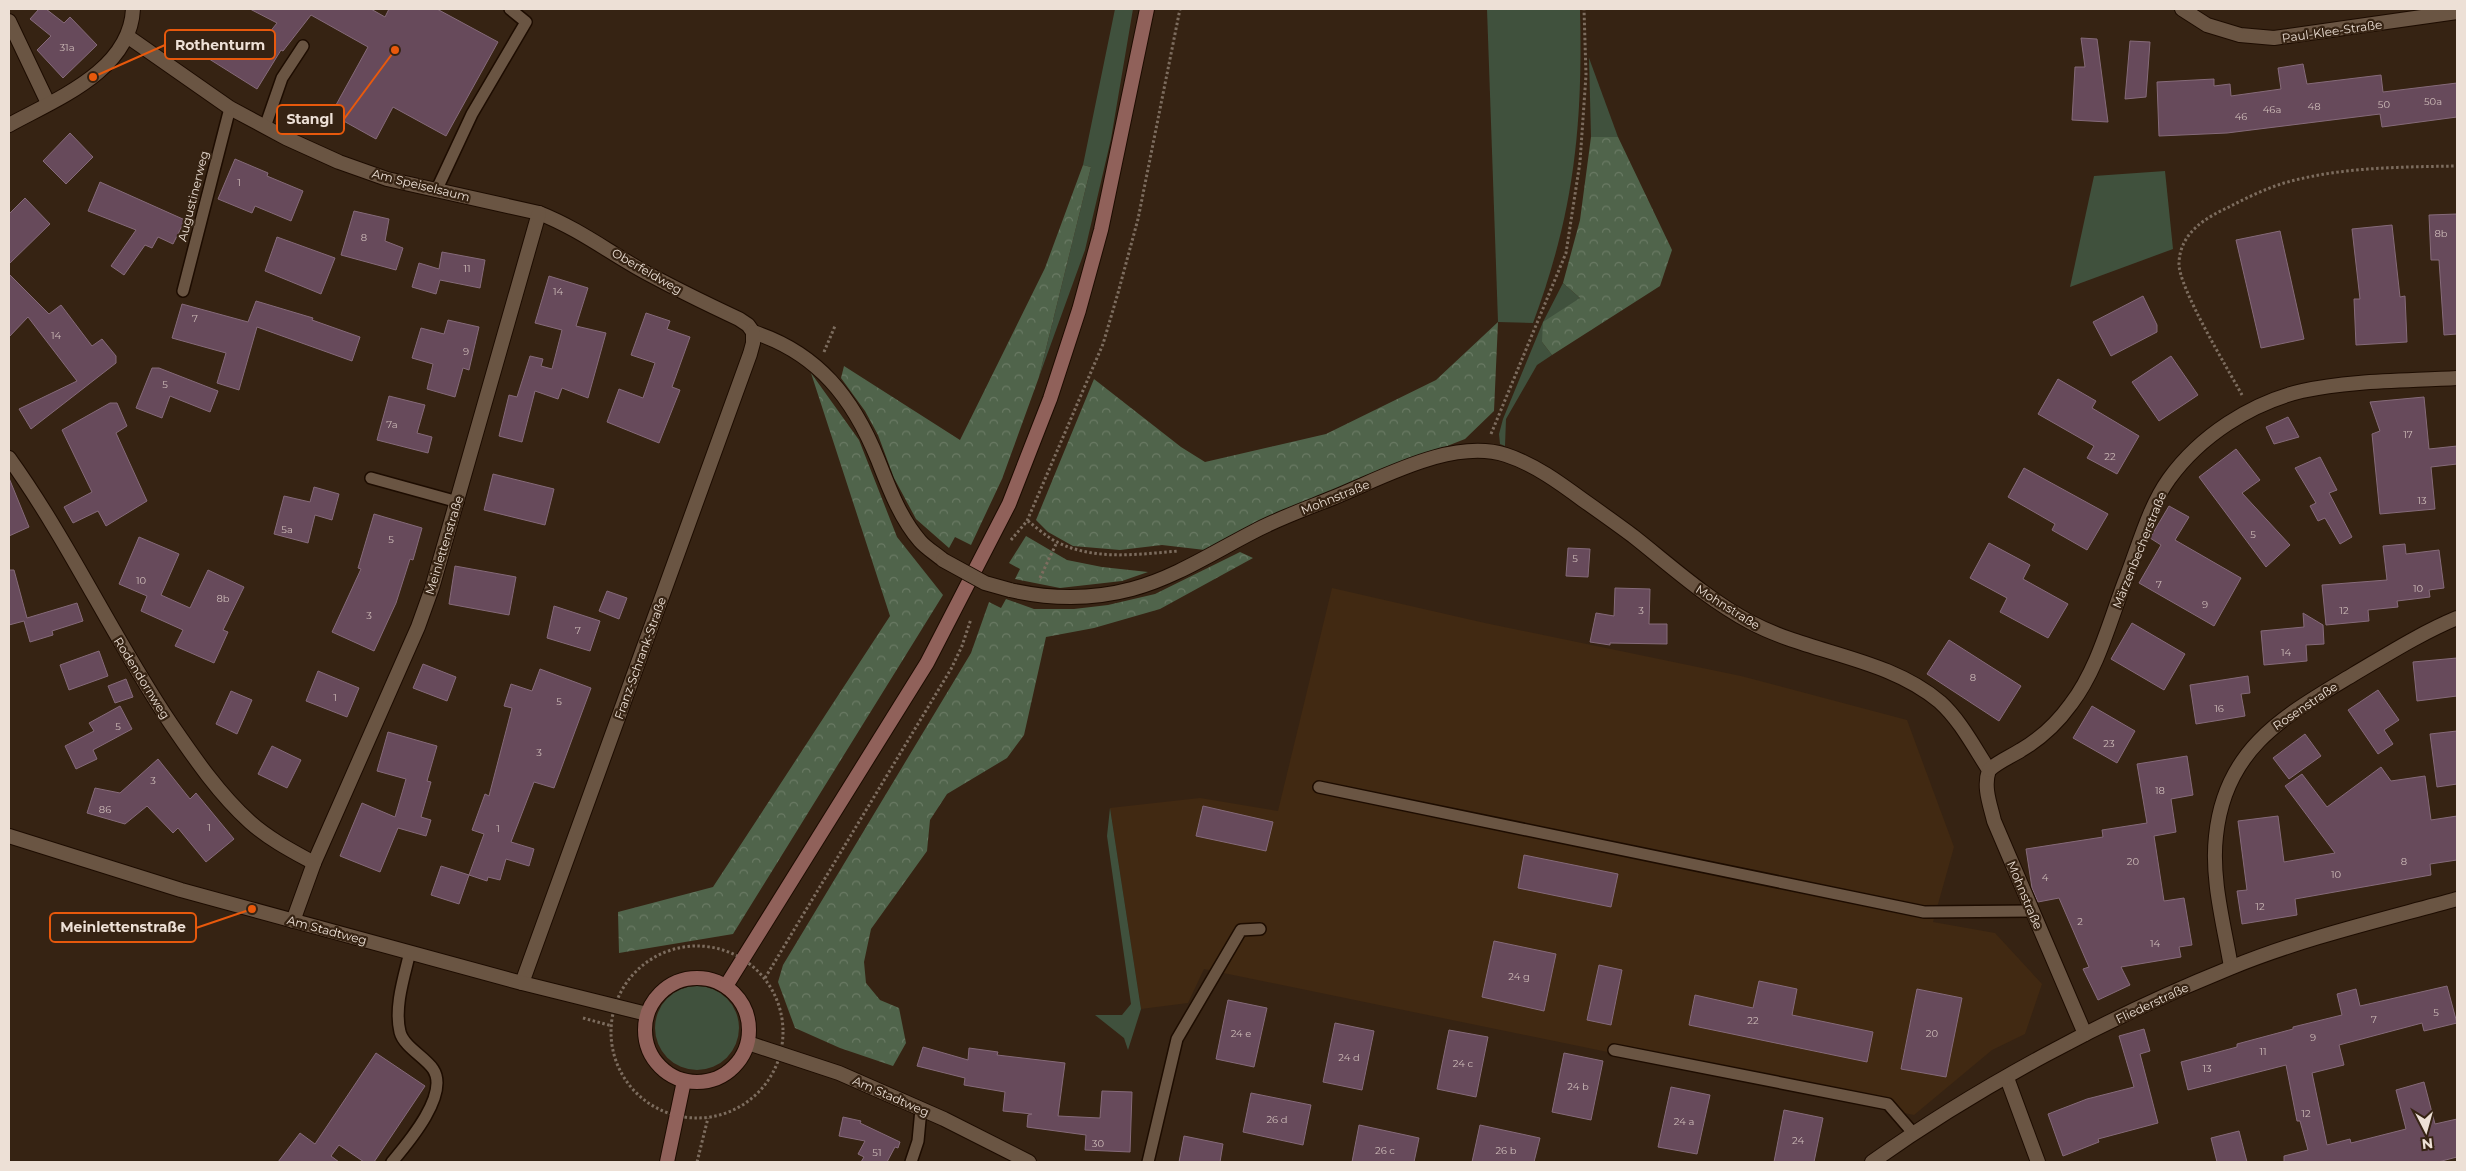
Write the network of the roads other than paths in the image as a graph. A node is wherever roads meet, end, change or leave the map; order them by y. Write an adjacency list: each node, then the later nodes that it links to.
1 (133, 9): 7 (street)
2 (510, 9): 13 (lane)
3 (1147, 9): 34 (main road)
4 (2182, 9): 5 (street, Paul-Klee-Straße)
5 (2457, 12)
6 (9, 21): 9 (street)
7 (127, 36): 9 (street); 10 (street, Am Speiselsaum)
8 (302, 46): 12 (lane)
9 (48, 103): 11 (street)
10 (230, 108): 12 (street, Am Speiselsaum); 15 (lane, Augustinerweg)
11 (9, 125)
12 (265, 127): 13 (street, Am Speiselsaum)
13 (436, 191): 14 (street, Am Speiselsaum)
14 (539, 213): 16 (street, Oberfeldweg); 20 (street, Meinlettenstraße)
15 (183, 291)
16 (753, 332): 21 (street, Oberfeldweg); 33 (street, Franz-Schrank-Straße)
17 (2457, 378): 23 (street, Märzenbecherstraße)
18 (9, 458): 26 (street, Rodendornweg)
19 (371, 478): 20 (lane)
20 (458, 502): 26 (street, Meinlettenstraße)
21 (943, 560): 23 (street, Mohnstraße, bridge)
22 (2457, 618): 32 (street, Rosenstraße)
23 (1989, 770): 28 (street, Mohnstraße)
24 (1320, 787): 28 (lane)
25 (9, 836): 29 (street, Am Stadtweg)
26 (314, 863): 29 (street, Meinlettenstraße)
27 (2457, 899): 32 (street, Fliederstraße)
28 (2031, 911): 36 (street, Mohnstraße)
29 (293, 921): 31 (street, Am Stadtweg)
30 (1260, 929): 47 (lane)
31 (410, 952): 33 (street, Am Stadtweg); 43 (lane)
32 (2231, 967): 36 (street, Fliederstraße)
33 (522, 983): 35 (street, Am Stadtweg)
34 (726, 986): 35 (main road); 37 (main road)
35 (647, 1014): 40 (main road)
36 (2085, 1034): 39 (street, Fliederstraße)
37 (748, 1043): 40 (main road); 41 (street, Am Stadtweg)
38 (1614, 1050): 42 (lane)
39 (2007, 1078): 42 (street, Fliederstraße); 49 (street)
40 (684, 1081): 44 (main road)
41 (921, 1109): 45 (lane); 46 (street, Am Stadtweg)
42 (1914, 1134): 48 (street, Fliederstraße)
43 (392, 1162)
44 (666, 1162)
45 (911, 1162)
46 (1030, 1162)
47 (1148, 1162)
48 (1872, 1162)
49 (2038, 1162)

